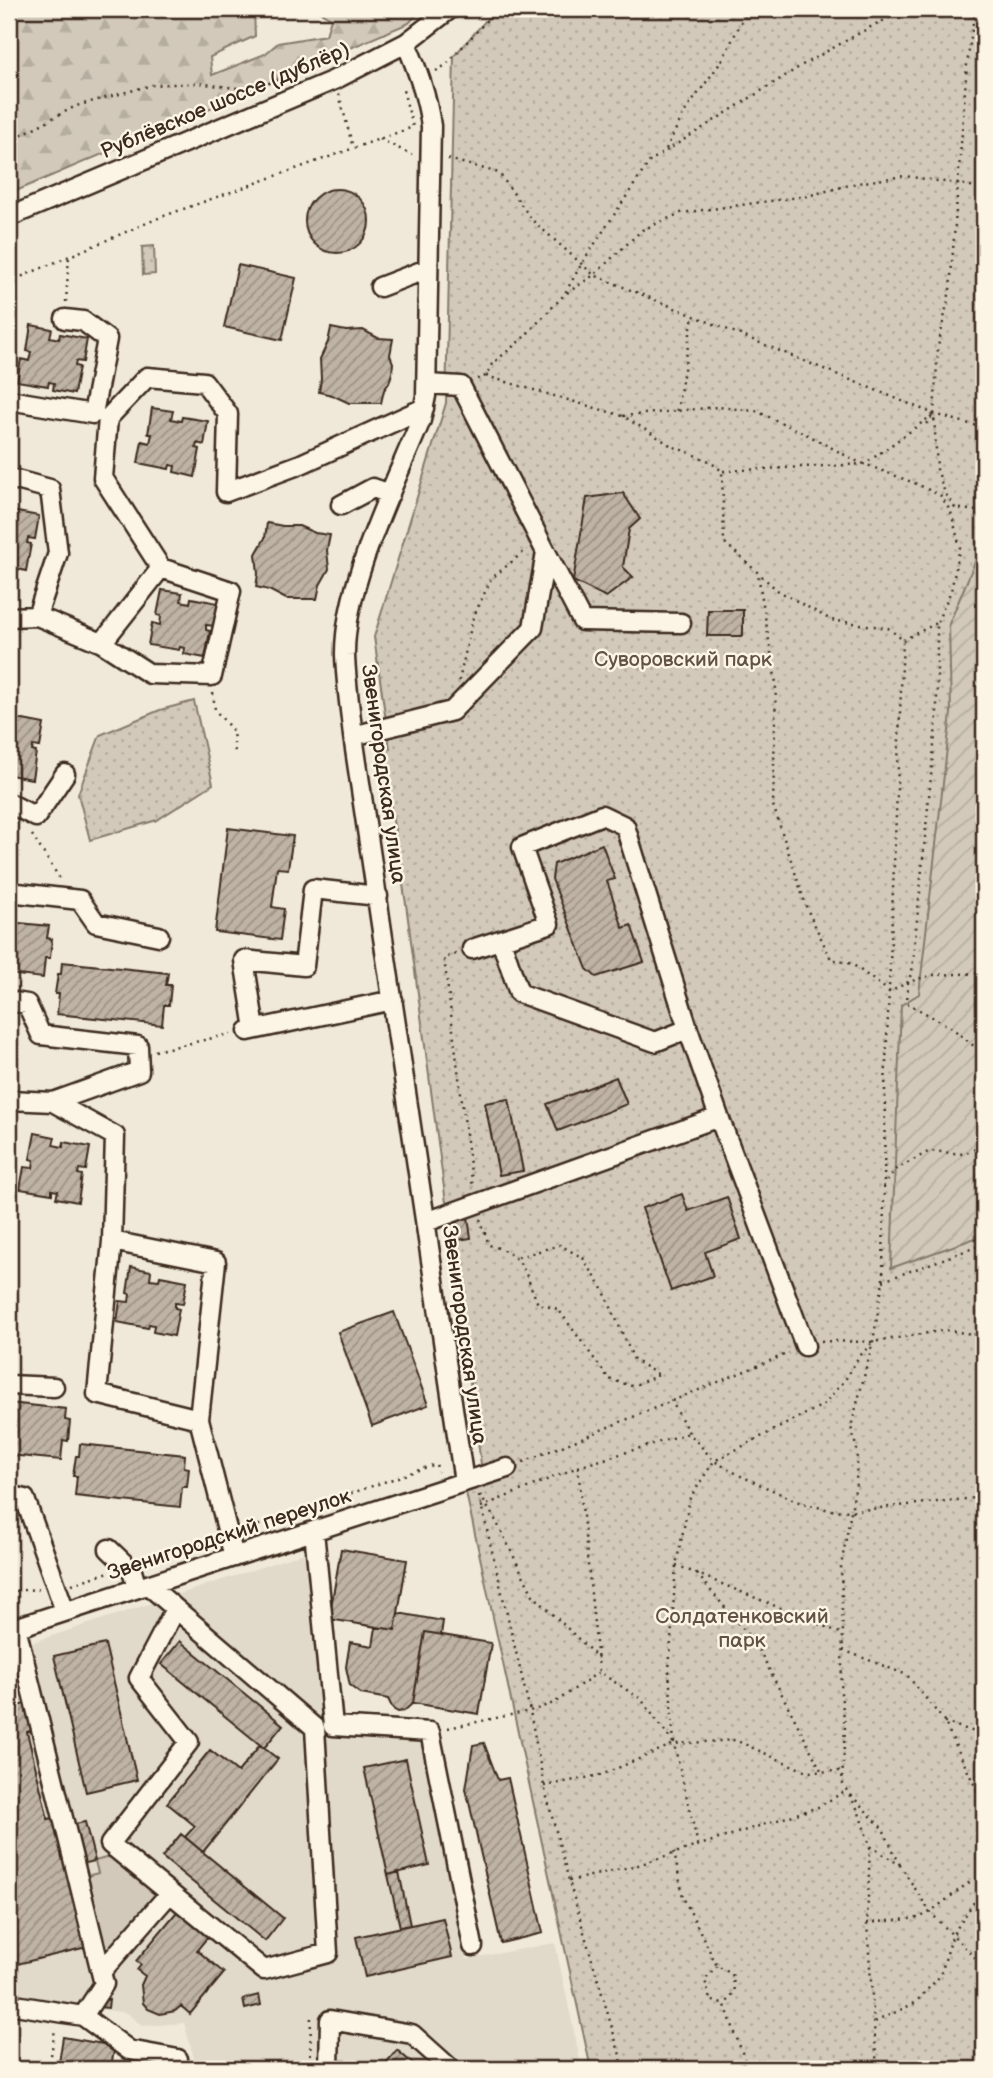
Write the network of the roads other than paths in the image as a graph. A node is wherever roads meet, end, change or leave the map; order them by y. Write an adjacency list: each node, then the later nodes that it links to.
1 (450, 9): 2 (street, Рублёвское шоссе (дублёр))
2 (406, 43): 3 (street, Рублёвское шоссе (дублёр)); 4 (street, Звенигородская улица)
3 (9, 217)
4 (427, 269): 5 (street); 7 (street, Звенигородская улица)
5 (380, 287)
6 (65, 319): 10 (street)
7 (427, 384): 9 (street, Звенигородская улица); 14 (street)
8 (9, 400): 10 (street)
9 (424, 408): 10 (street); 12 (street, Звенигородская улица)
10 (101, 416): 15 (street)
11 (9, 478): 16 (street)
12 (390, 494): 13 (street); 20 (street, Звенигородская улица)
13 (341, 505)
14 (543, 545): 18 (street); 20 (street)
15 (161, 568): 19 (street); 19 (street)
16 (37, 616): 17 (street); 19 (street)
17 (9, 617)
18 (681, 622)
19 (102, 643)
20 (353, 736): 24 (street, Звенигородская улица)
21 (65, 774): 22 (street)
22 (15, 806)
23 (9, 892): 25 (street)
24 (378, 896): 28 (street, Звенигородская улица); 28 (street)
25 (159, 936)
26 (501, 940): 27 (street); 30 (street); 30 (street)
27 (472, 949)
28 (393, 1000): 34 (street, Звенигородская улица)
29 (9, 1001): 32 (street)
30 (688, 1029): 33 (street)
31 (9, 1100): 32 (street)
32 (53, 1102): 35 (street)
33 (719, 1117): 34 (street); 36 (street)
34 (426, 1222): 41 (street, Звенигородская улица)
35 (112, 1241): 39 (street); 39 (street)
36 (806, 1346)
37 (9, 1385): 38 (street)
38 (54, 1387)
39 (199, 1419): 45 (street)
40 (507, 1468): 41 (street, Звенигородский переулок)
41 (473, 1484): 43 (street, Звенигородский переулок)
42 (9, 1495): 48 (street)
43 (314, 1531): 45 (street, Звенигородский переулок); 51 (street)
44 (108, 1549): 46 (street)
45 (234, 1557): 46 (street, Звенигородский переулок)
46 (142, 1587): 47 (street); 48 (street, Звенигородский переулок)
47 (174, 1609): 50 (street); 50 (street)
48 (65, 1611): 49 (street, Звенигородский переулок)
49 (12, 1629): 52 (street)
50 (170, 1893): 52 (street)
51 (472, 1946)
52 (101, 1972): 54 (street)
53 (9, 2004): 54 (street)
54 (83, 2016): 55 (street)
55 (177, 2059)
56 (329, 2069): 57 (street)
57 (451, 2069)

